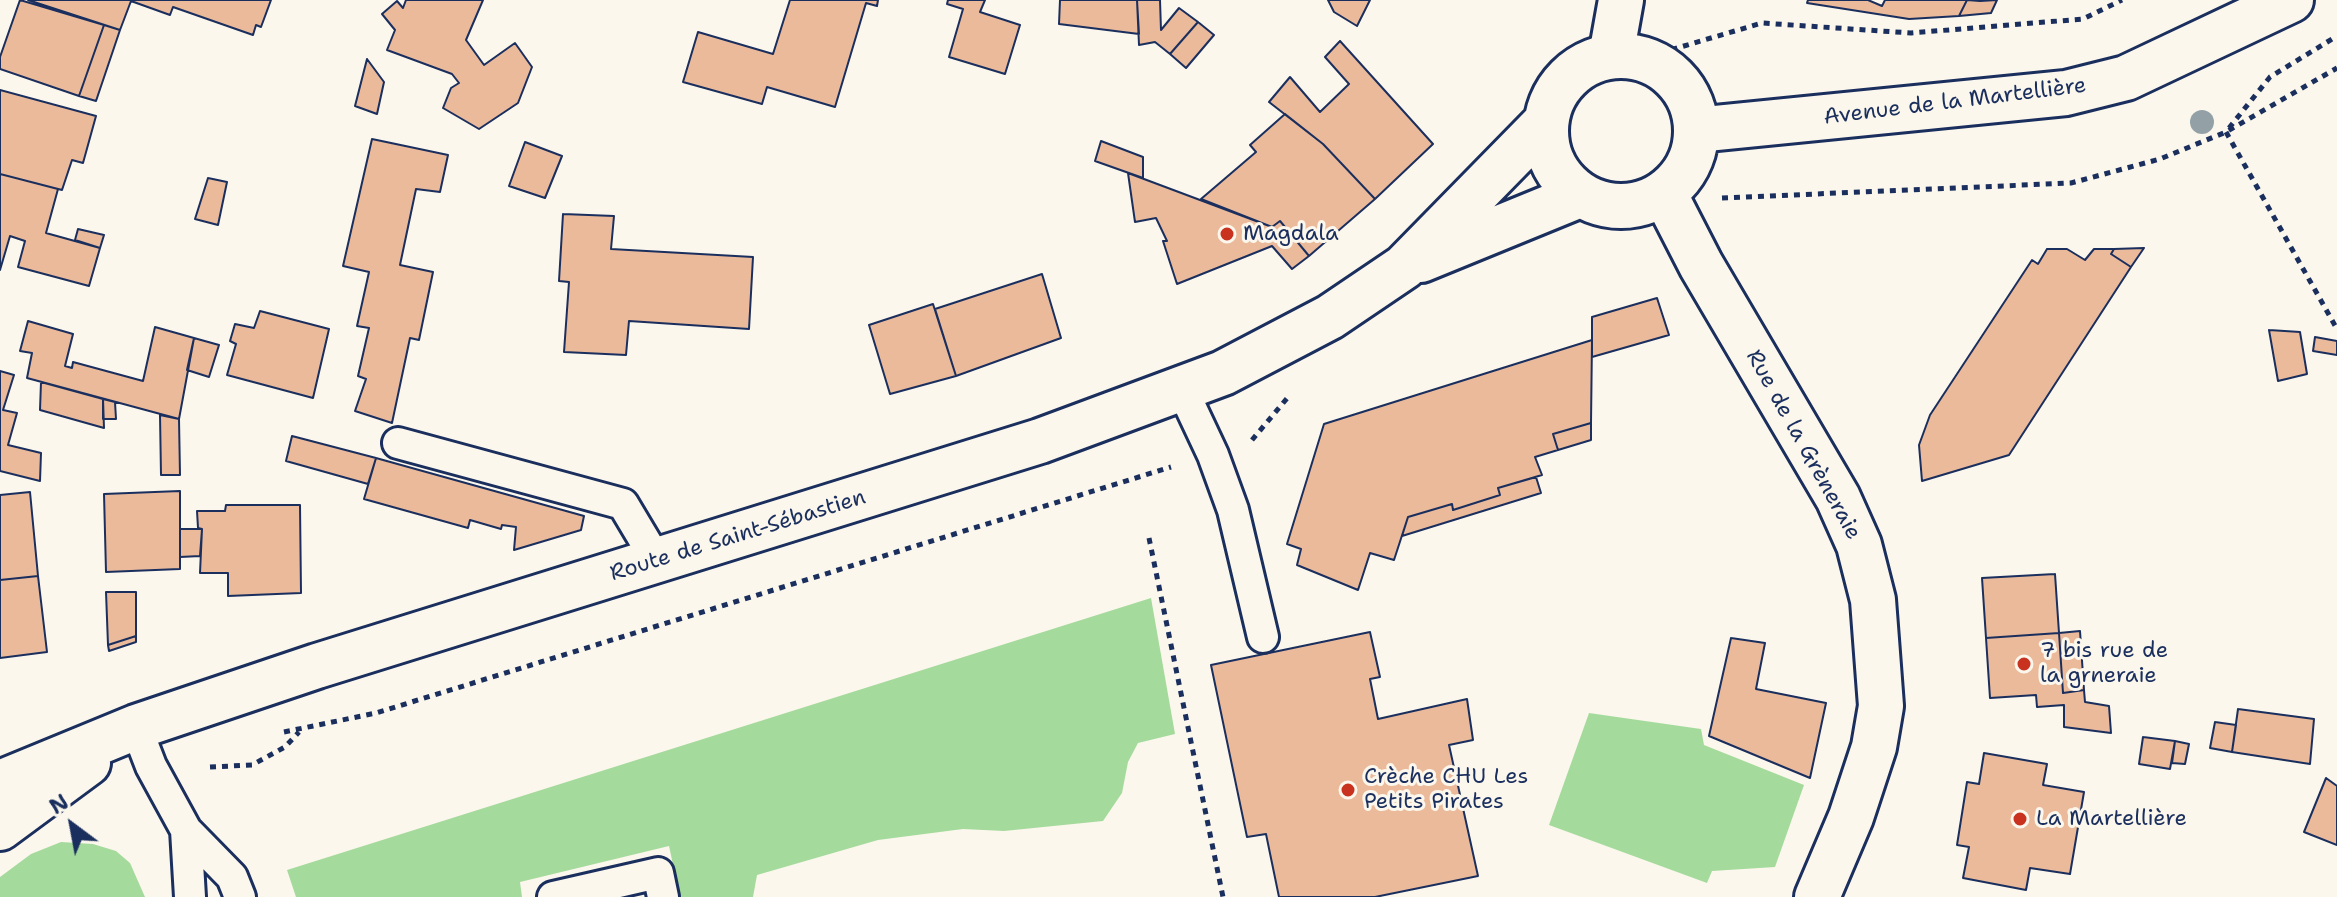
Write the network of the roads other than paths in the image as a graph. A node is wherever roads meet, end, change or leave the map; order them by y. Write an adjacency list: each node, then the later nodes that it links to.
1 (1621, 0): 3 (street)
2 (2291, 0): 5 (street, Avenue de la Martellière)
3 (1626, 57): 4 (street); 5 (street)
4 (1546, 122): 7 (street); 8 (street, Route de Saint-Sébastien)
5 (1696, 130): 6 (street)
6 (1670, 187): 7 (street); 21 (street, Rue de la Grèneraie)
7 (1580, 195): 8 (street, Route de Saint-Sébastien)
8 (1404, 267): 9 (street, Route de Saint-Sébastien)
9 (1182, 389): 11 (street, Route de Saint-Sébastien); 12 (lane)
10 (398, 443): 11 (lane)
11 (657, 561): 13 (street, Route de Saint-Sébastien)
12 (1263, 637)
13 (136, 727): 14 (street, Route de Saint-Sébastien); 15 (street, Route de Saint-Sébastien); 16 (lane)
14 (0, 783)
15 (0, 828)
16 (186, 830): 17 (lane); 18 (lane)
17 (190, 897)
18 (240, 897)
19 (553, 897): 20 (lane)
20 (663, 897)
21 (1817, 897)

